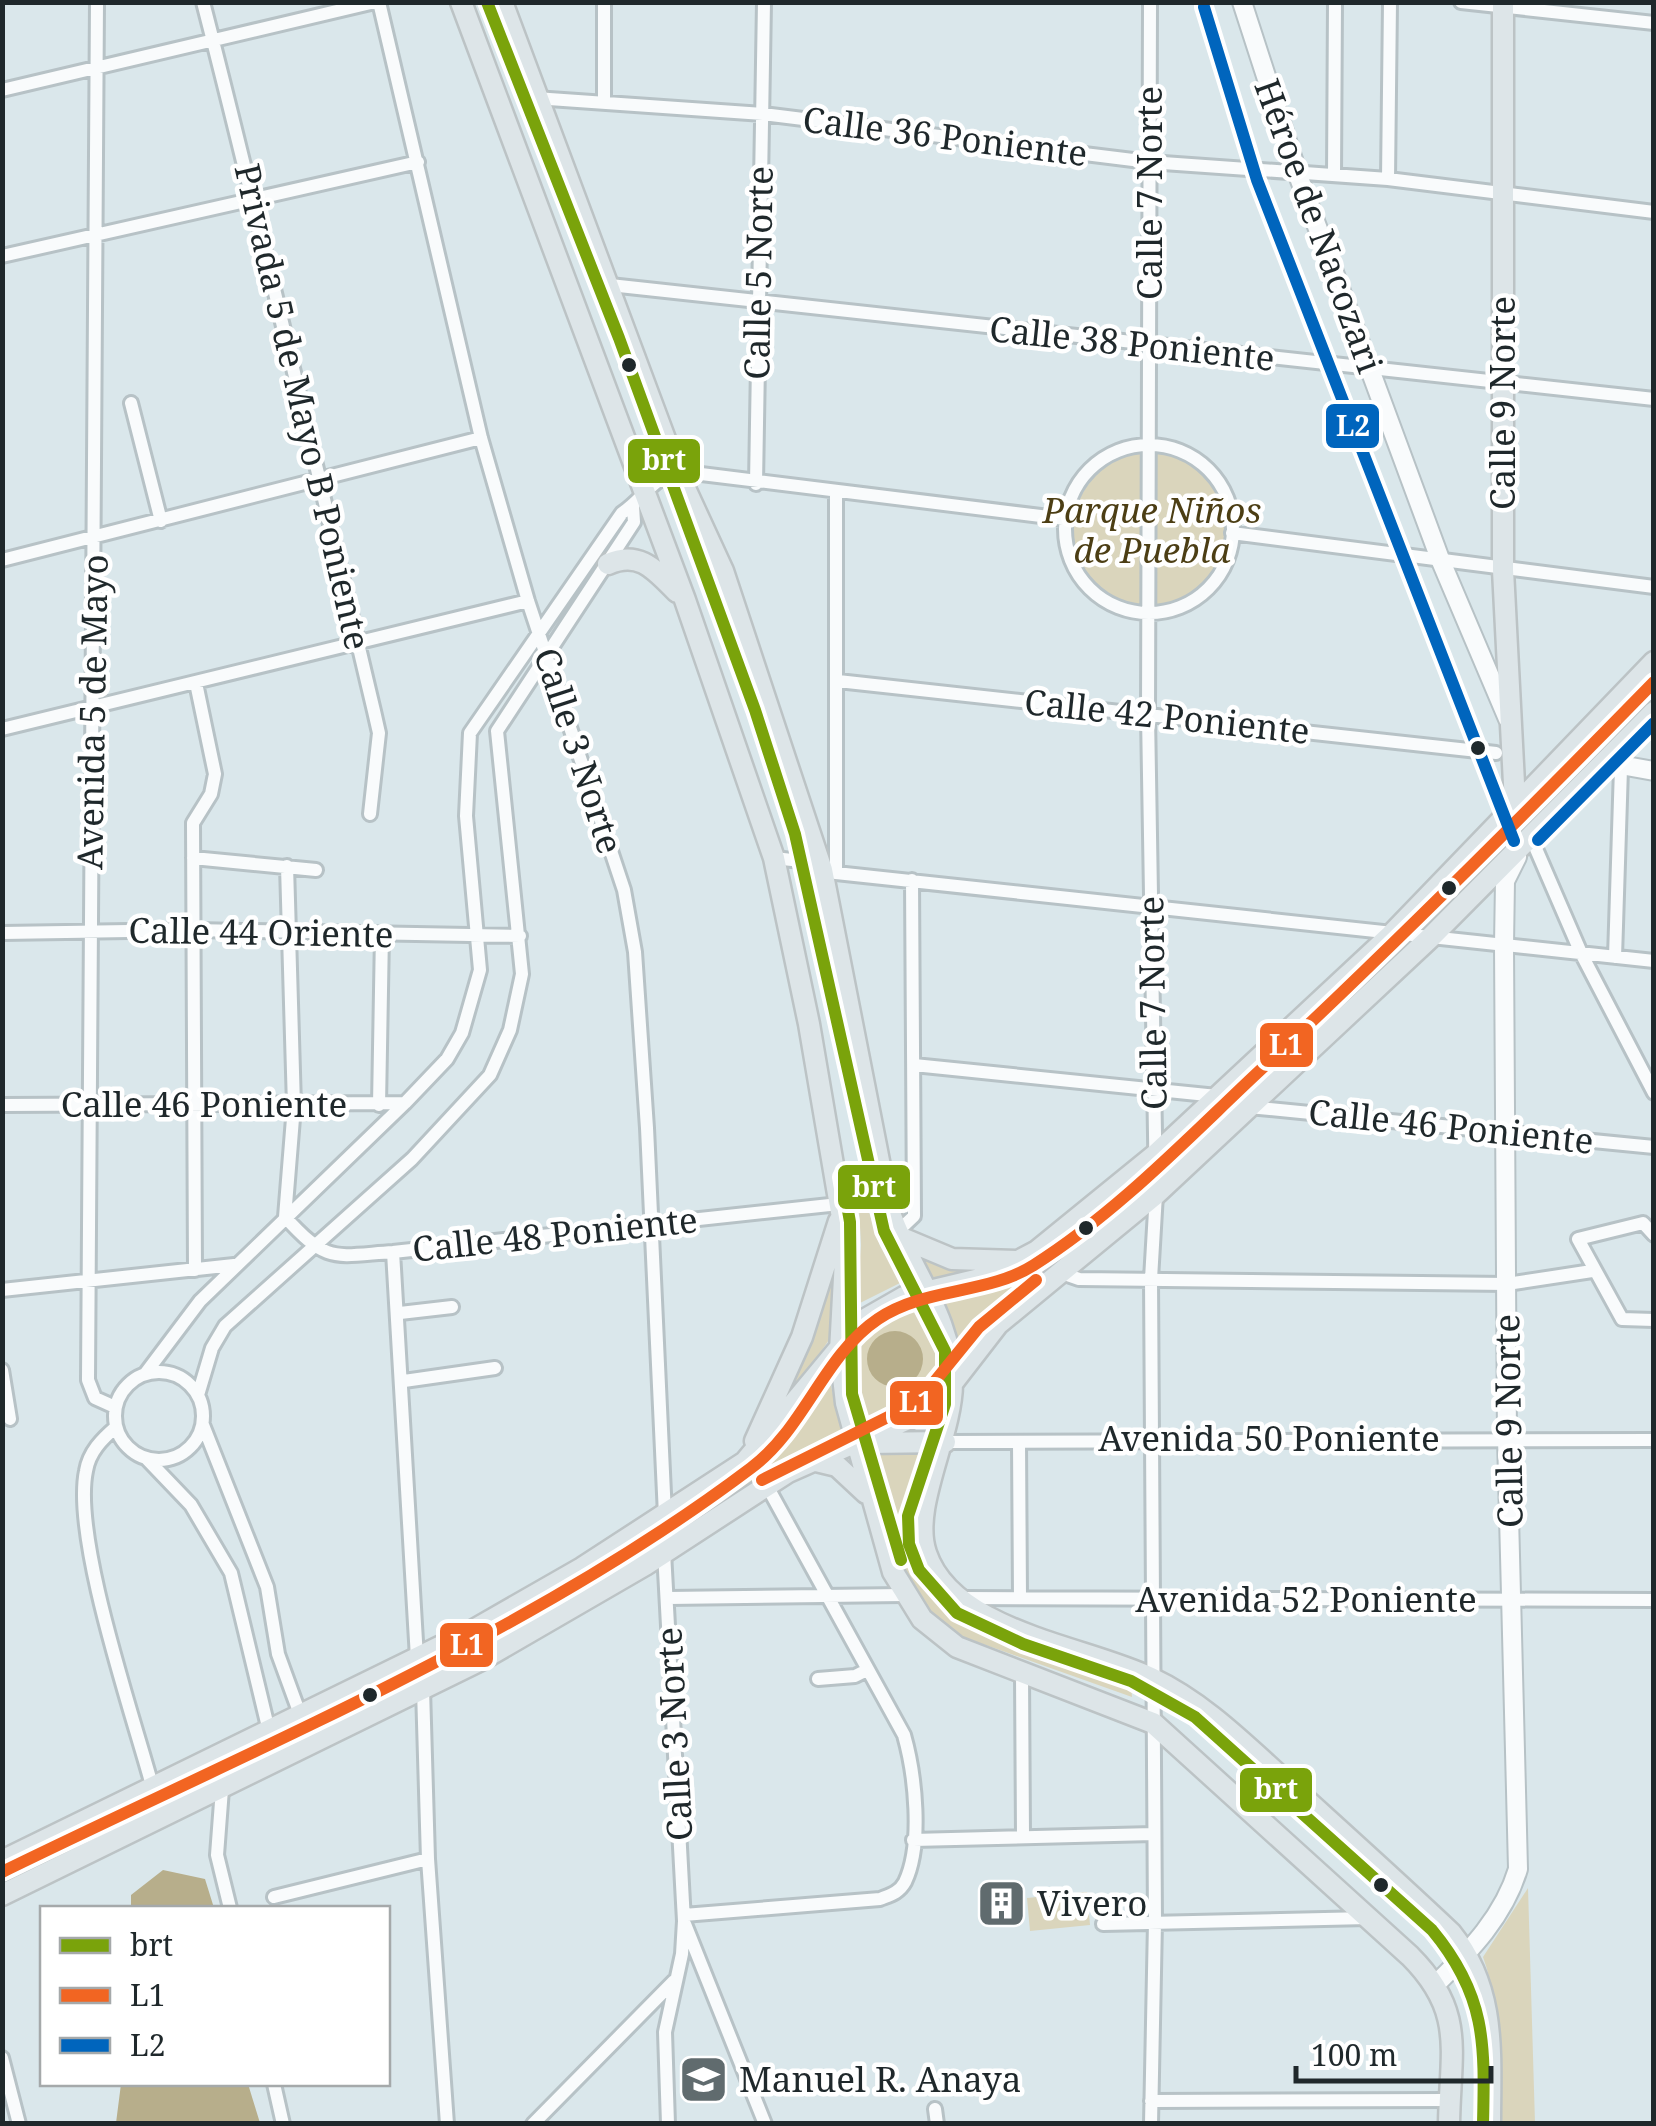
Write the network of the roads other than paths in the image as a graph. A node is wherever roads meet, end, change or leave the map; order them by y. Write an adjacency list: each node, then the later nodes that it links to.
1 (97, 2): 16 (street, Avenida 5 de Mayo)
2 (203, 2): 15 (street, Privada 5 de Mayo B Poniente)
3 (377, 2): 15 (street); 21 (street, Calle 3 Norte)
4 (460, 2): 44 (main road)
5 (502, 2): 18 (main road)
6 (604, 2): 19 (street)
7 (764, 2): 20 (street, Calle 5 Norte)
8 (1150, 2): 22 (street, Calle 7 Norte)
9 (1242, 2): 23 (main road, Héroe de Nacozari)
10 (1335, 2): 24 (street)
11 (1390, 2): 25 (street)
12 (1461, 2): 13 (street)
13 (1502, 5): 14 (street); 26 (main road, Calle 9 Norte)
14 (1654, 23)
15 (212, 38): 16 (street); 27 (street, Privada 5 de Mayo B Poniente)
16 (97, 68): 17 (street); 29 (street, Avenida 5 de Mayo)
17 (2, 90)
18 (535, 98): 19 (street, Calle 36 Poniente); 31 (main road)
19 (604, 101): 20 (street, Calle 36 Poniente)
20 (763, 114): 22 (street, Calle 36 Poniente); 32 (street, Calle 5 Norte)
21 (418, 162): 27 (street); 38 (street, Calle 3 Norte)
22 (1149, 162): 23 (street, Calle 36 Poniente); 33 (street, Calle 7 Norte)
23 (1298, 175): 24 (street, Calle 36 Poniente); 34 (main road, Héroe de Nacozari)
24 (1334, 175): 25 (street, Calle 36 Poniente)
25 (1388, 179): 26 (street, Calle 36 Poniente)
26 (1502, 194): 28 (street, Calle 36 Poniente); 35 (main road, Calle 9 Norte)
27 (254, 199): 29 (street); 41 (street, Privada 5 de Mayo B Poniente)
28 (1654, 212)
29 (96, 235): 30 (street); 48 (street, Avenida 5 de Mayo)
30 (2, 256)
31 (610, 284): 32 (street, Calle 38 Poniente); 40 (main road)
32 (758, 301): 33 (street, Calle 38 Poniente); 42 (street, Calle 5 Norte)
33 (1150, 347): 34 (street, Calle 38 Poniente); 39 (street, Calle 7 Norte)
34 (1370, 371): 35 (street, Calle 38 Poniente); 49 (main road, Héroe de Nacozari)
35 (1503, 384): 36 (street, Calle 38 Poniente); 52 (main road, Calle 9 Norte)
36 (1654, 400)
37 (131, 403): 46 (street)
38 (480, 438): 41 (street); 55 (street, Calle 3 Norte)
39 (1149, 445): 45 (street); 47 (street); 56 (street, Calle 7 Norte)
40 (678, 471): 42 (street); 44 (street); 78 (main road)
41 (317, 483): 46 (street); 58 (street, Privada 5 de Mayo B Poniente)
42 (756, 484): 43 (street)
43 (836, 492): 45 (street); 61 (street)
44 (638, 499): 51 (street); 54 (main road); 57 (street)
45 (1065, 519): 56 (street)
46 (161, 522): 48 (street)
47 (1232, 533): 49 (street); 56 (street)
48 (96, 538): 50 (street); 63 (street, Avenida 5 de Mayo)
49 (1440, 559): 52 (street); 66 (main road, Héroe de Nacozari)
50 (2, 560)
51 (608, 564): 54 (main road); 59 (street)
52 (1503, 570): 53 (street); 66 (main road, Calle 9 Norte)
53 (1654, 588)
54 (685, 600): 75 (main road)
55 (528, 601): 57 (street, Calle 3 Norte); 58 (street)
56 (1149, 612): 65 (street, Calle 7 Norte)
57 (538, 632): 59 (street, Calle 3 Norte); 87 (street)
58 (358, 644): 62 (street); 72 (street, Privada 5 de Mayo B Poniente)
59 (546, 653): 88 (street); 111 (street, Calle 3 Norte)
60 (1654, 662): 71 (main road)
61 (838, 680): 65 (street, Calle 42 Poniente); 78 (street)
62 (196, 682): 63 (street); 74 (street)
63 (91, 706): 67 (street); 82 (street, Avenida 5 de Mayo)
64 (1654, 712): 69 (main road)
65 (1148, 715): 68 (street, Calle 42 Poniente); 80 (street, Calle 7 Norte)
66 (1510, 726): 71 (main road, Calle 9 Norte)
67 (2, 729)
68 (1496, 753)
69 (1612, 765): 70 (main road); 73 (main road); 92 (street)
70 (1654, 771)
71 (1515, 803): 86 (main road)
72 (370, 814)
73 (1530, 835): 89 (main road); 90 (main road, Calle 9 Norte); 91 (street)
74 (193, 858): 76 (street); 81 (street)
75 (774, 858): 78 (street); 109 (main road)
76 (288, 866): 77 (street); 83 (street)
77 (316, 870)
78 (829, 872): 79 (street); 112 (main road)
79 (912, 880): 80 (street); 94 (street)
80 (1152, 904): 86 (street); 95 (street, Calle 7 Norte)
81 (193, 930): 82 (street, Calle 44 Oriente); 83 (street, Calle 44 Oriente); 100 (street)
82 (90, 932): 84 (street, Calle 44 Oriente); 99 (street, Avenida 5 de Mayo)
83 (291, 932): 85 (street, Calle 44 Oriente); 103 (street)
84 (2, 933)
85 (382, 934): 87 (street, Calle 44 Oriente); 102 (street)
86 (1391, 935): 89 (street); 97 (main road)
87 (476, 936): 88 (street, Calle 44 Oriente); 98 (street)
88 (520, 936): 114 (street)
89 (1431, 936): 90 (street); 104 (main road)
90 (1504, 945): 91 (street); 105 (main road, Calle 9 Norte)
91 (1581, 953): 92 (street); 96 (street)
92 (1616, 957): 93 (street)
93 (1654, 961)
94 (914, 1064): 95 (street); 112 (street)
95 (1153, 1090): 97 (street); 107 (street, Calle 7 Norte)
96 (1654, 1093)
97 (1216, 1096): 107 (main road)
98 (405, 1102): 102 (street, Calle 46 Poniente); 110 (street)
99 (92, 1104): 100 (street, Calle 46 Poniente); 101 (street, Calle 46 Poniente); 122 (street, Avenida 5 de Mayo)
100 (194, 1104): 103 (street, Calle 46 Poniente); 118 (street)
101 (2, 1105)
102 (379, 1105): 103 (street, Calle 46 Poniente)
103 (294, 1106): 110 (street)
104 (1249, 1106): 105 (street, Calle 46 Poniente); 108 (main road)
105 (1505, 1132): 106 (street, Calle 46 Poniente); 123 (main road, Calle 9 Norte)
106 (1654, 1148)
107 (1154, 1154): 108 (street, Calle 7 Norte); 116 (main road)
108 (1156, 1194): 120 (main road); 121 (street, Calle 7 Norte)
109 (840, 1209): 111 (street, Calle 48 Poniente); 130 (main road); 149 (main road)
110 (285, 1217): 114 (street); 117 (street)
111 (653, 1224): 115 (street, Calle 48 Poniente); 152 (street, Calle 3 Norte)
112 (897, 1234): 116 (main road); 125 (main road)
113 (1654, 1235): 119 (street)
114 (314, 1249): 115 (street, Calle 48 Poniente); 136 (street)
115 (393, 1252): 127 (street)
116 (1023, 1261): 125 (main road)
117 (234, 1264): 118 (street); 133 (street)
118 (195, 1270): 122 (street)
119 (1592, 1270): 123 (street); 128 (street)
120 (1058, 1272): 121 (street); 129 (main road)
121 (1151, 1280): 123 (street); 141 (street, Calle 7 Norte)
122 (88, 1283): 124 (street); 137 (street, Avenida 5 de Mayo)
123 (1507, 1284): 142 (main road, Calle 9 Norte)
124 (2, 1290)
125 (926, 1291): 130 (main road); 135 (main road)
126 (452, 1307): 127 (street)
127 (400, 1313): 134 (street)
128 (1654, 1320)
129 (998, 1324): 135 (main road); 144 (main road)
130 (840, 1343): 146 (main road); 149 (main road)
131 (495, 1368): 134 (street)
132 (2, 1370): 138 (street)
133 (145, 1374): 136 (street); 137 (street)
134 (404, 1381): 162 (street)
135 (952, 1384): 144 (main road); 146 (main road)
136 (198, 1395): 139 (street)
137 (115, 1407): 140 (street)
138 (10, 1419)
139 (203, 1425): 147 (street); 168 (street)
140 (116, 1427): 147 (street); 171 (street)
141 (1152, 1438): 142 (street, Avenida 50 Poniente); 145 (street, Avenida 50 Poniente); 161 (street, Calle 7 Norte)
142 (1507, 1438): 143 (street, Avenida 50 Poniente); 159 (main road, Calle 9 Norte)
143 (1654, 1440)
144 (945, 1442): 145 (street, Avenida 50 Poniente); 146 (main road); 157 (main road)
145 (1019, 1442): 158 (street)
146 (855, 1443): 148 (main road); 151 (main road)
147 (147, 1459): 170 (street)
148 (810, 1460): 150 (main road); 151 (main road)
149 (745, 1462): 152 (main road)
150 (767, 1486): 153 (main road); 155 (street)
151 (874, 1504): 154 (main road)
152 (666, 1518): 162 (main road)
153 (664, 1552): 156 (street, Calle 3 Norte); 167 (main road)
154 (903, 1594): 155 (street); 164 (main road)
155 (828, 1597): 156 (street); 163 (street)
156 (668, 1598): 181 (street, Calle 3 Norte)
157 (958, 1598): 158 (street, Avenida 52 Poniente); 166 (main road)
158 (1020, 1598): 161 (street, Avenida 52 Poniente)
159 (1512, 1598): 160 (street, Avenida 52 Poniente); 161 (street, Avenida 52 Poniente); 185 (main road, Calle 9 Norte)
160 (1654, 1600)
161 (1151, 1602): 166 (street, Calle 7 Norte)
162 (418, 1658): 168 (main road)
163 (867, 1670): 165 (street); 175 (street)
164 (1022, 1675): 169 (main road); 174 (street)
165 (818, 1679)
166 (1154, 1679): 169 (street, Calle 7 Norte); 185 (main road)
167 (423, 1689): 172 (main road); 176 (street)
168 (300, 1717): 170 (main road)
169 (1153, 1723): 173 (street, Calle 7 Norte); 182 (main road)
170 (269, 1731): 171 (main road)
171 (152, 1788): 177 (main road)
172 (222, 1788): 178 (main road); 180 (street)
173 (1153, 1834): 174 (street); 183 (street, Calle 7 Norte)
174 (1023, 1836): 175 (street)
175 (914, 1840): 181 (street)
176 (428, 1859): 179 (street); 194 (street)
177 (2, 1861)
178 (2, 1895)
179 (274, 1897)
180 (230, 1906)
181 (684, 1918): 186 (street); 197 (street)
182 (1370, 1918): 183 (street); 187 (main road)
183 (1155, 1922): 184 (street); 191 (street, Calle 7 Norte)
184 (1104, 1924)
185 (1467, 1954): 187 (main road, Calle 9 Norte); 200 (main road)
186 (676, 1979): 195 (street); 196 (street)
187 (1436, 1984): 190 (main road)
188 (2, 2058): 192 (street)
189 (274, 2086): 193 (street)
190 (1449, 2100): 191 (street); 199 (main road)
191 (1151, 2101): 198 (street, Calle 7 Norte)
192 (18, 2124)
193 (284, 2124)
194 (446, 2124)
195 (533, 2124)
196 (668, 2124)
197 (764, 2124)
198 (1151, 2124)
199 (1449, 2124)
200 (1490, 2124)

